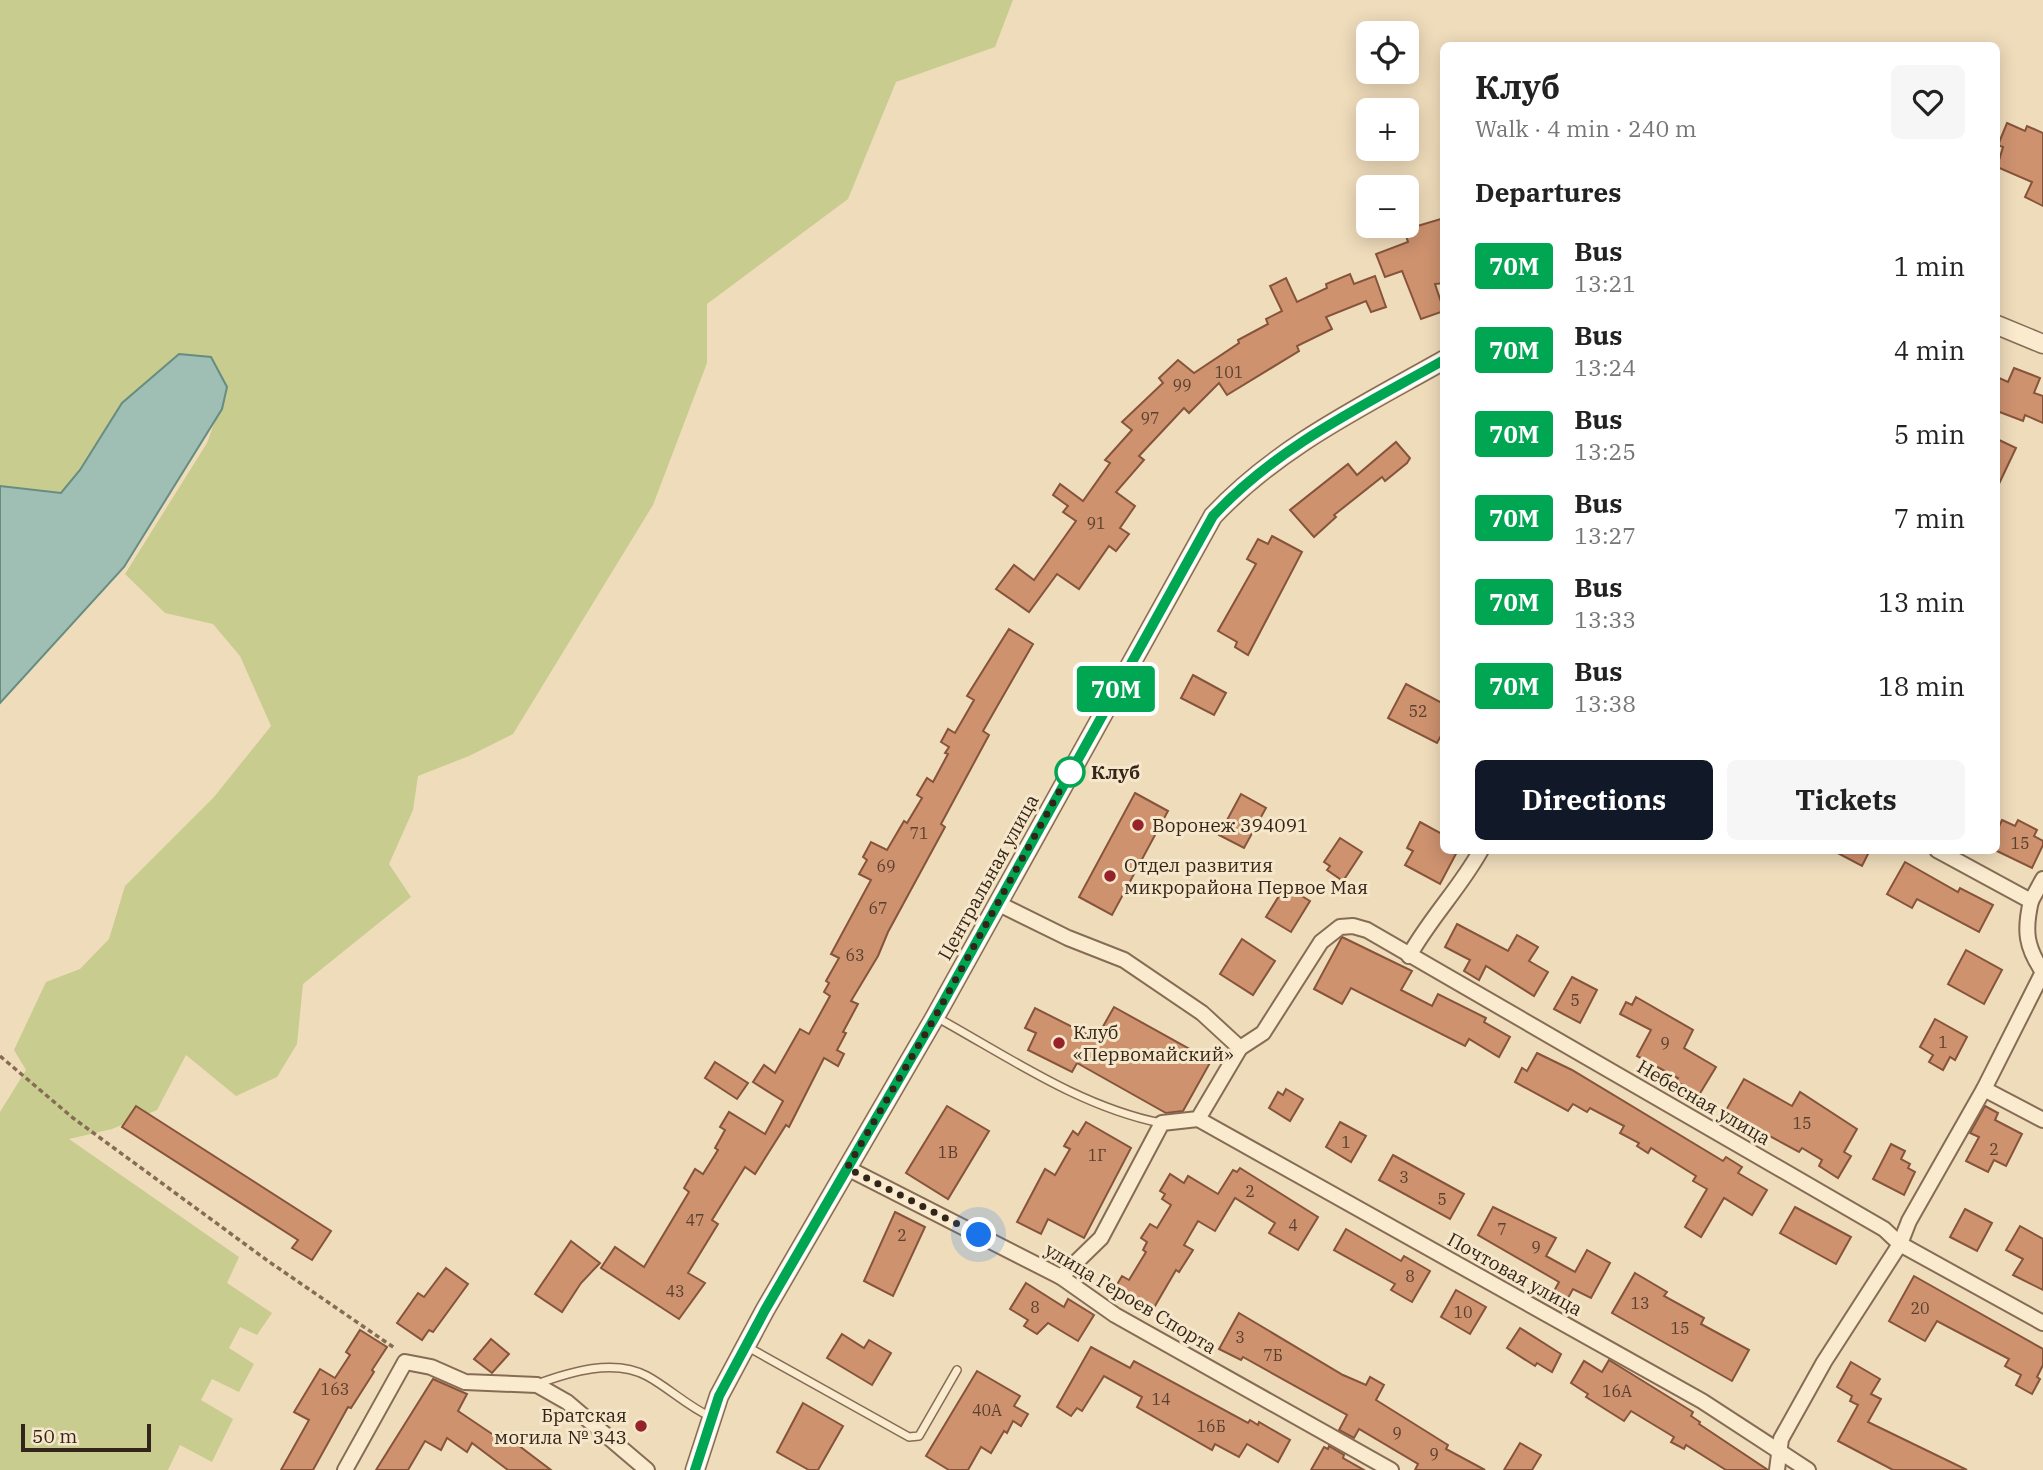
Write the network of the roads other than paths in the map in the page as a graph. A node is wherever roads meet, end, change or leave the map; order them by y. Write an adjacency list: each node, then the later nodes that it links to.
1 (2000, 326): 2 (street)
2 (2043, 344)
3 (1440, 362): 8 (street, Центральная улица)
4 (1479, 854): 9 (street)
5 (1944, 854): 7 (street)
6 (2043, 879): 7 (street)
7 (2031, 901): 10 (street)
8 (997, 903): 11 (street, Центральная улица); 12 (street)
9 (1409, 956): 12 (street, Небесная улица); 18 (street, Небесная улица)
10 (2043, 972): 13 (street)
11 (935, 1017): 16 (lane); 17 (street, Центральная улица)
12 (1240, 1048): 14 (street)
13 (1984, 1089): 15 (street); 18 (street)
14 (1198, 1119): 16 (street); 25 (street, Почтовая улица)
15 (2043, 1120)
16 (1162, 1123): 19 (street)
17 (847, 1168): 19 (street, улица Героев Спорта); 21 (street, Центральная улица)
18 (1900, 1244): 20 (street, Небесная улица); 25 (street)
19 (1061, 1277): 29 (street, улица Героев Спорта)
20 (2043, 1323)
21 (745, 1346): 22 (lane); 24 (street, Центральная улица)
22 (957, 1370)
23 (537, 1385): 24 (lane); 26 (street); 27 (street)
24 (710, 1417): 28 (street, Центральная улица)
25 (1780, 1453): 30 (street); 31 (street, Почтовая улица)
26 (345, 1470)
27 (647, 1470)
28 (695, 1470)
29 (1391, 1470)
30 (1777, 1470)
31 (1808, 1470)

